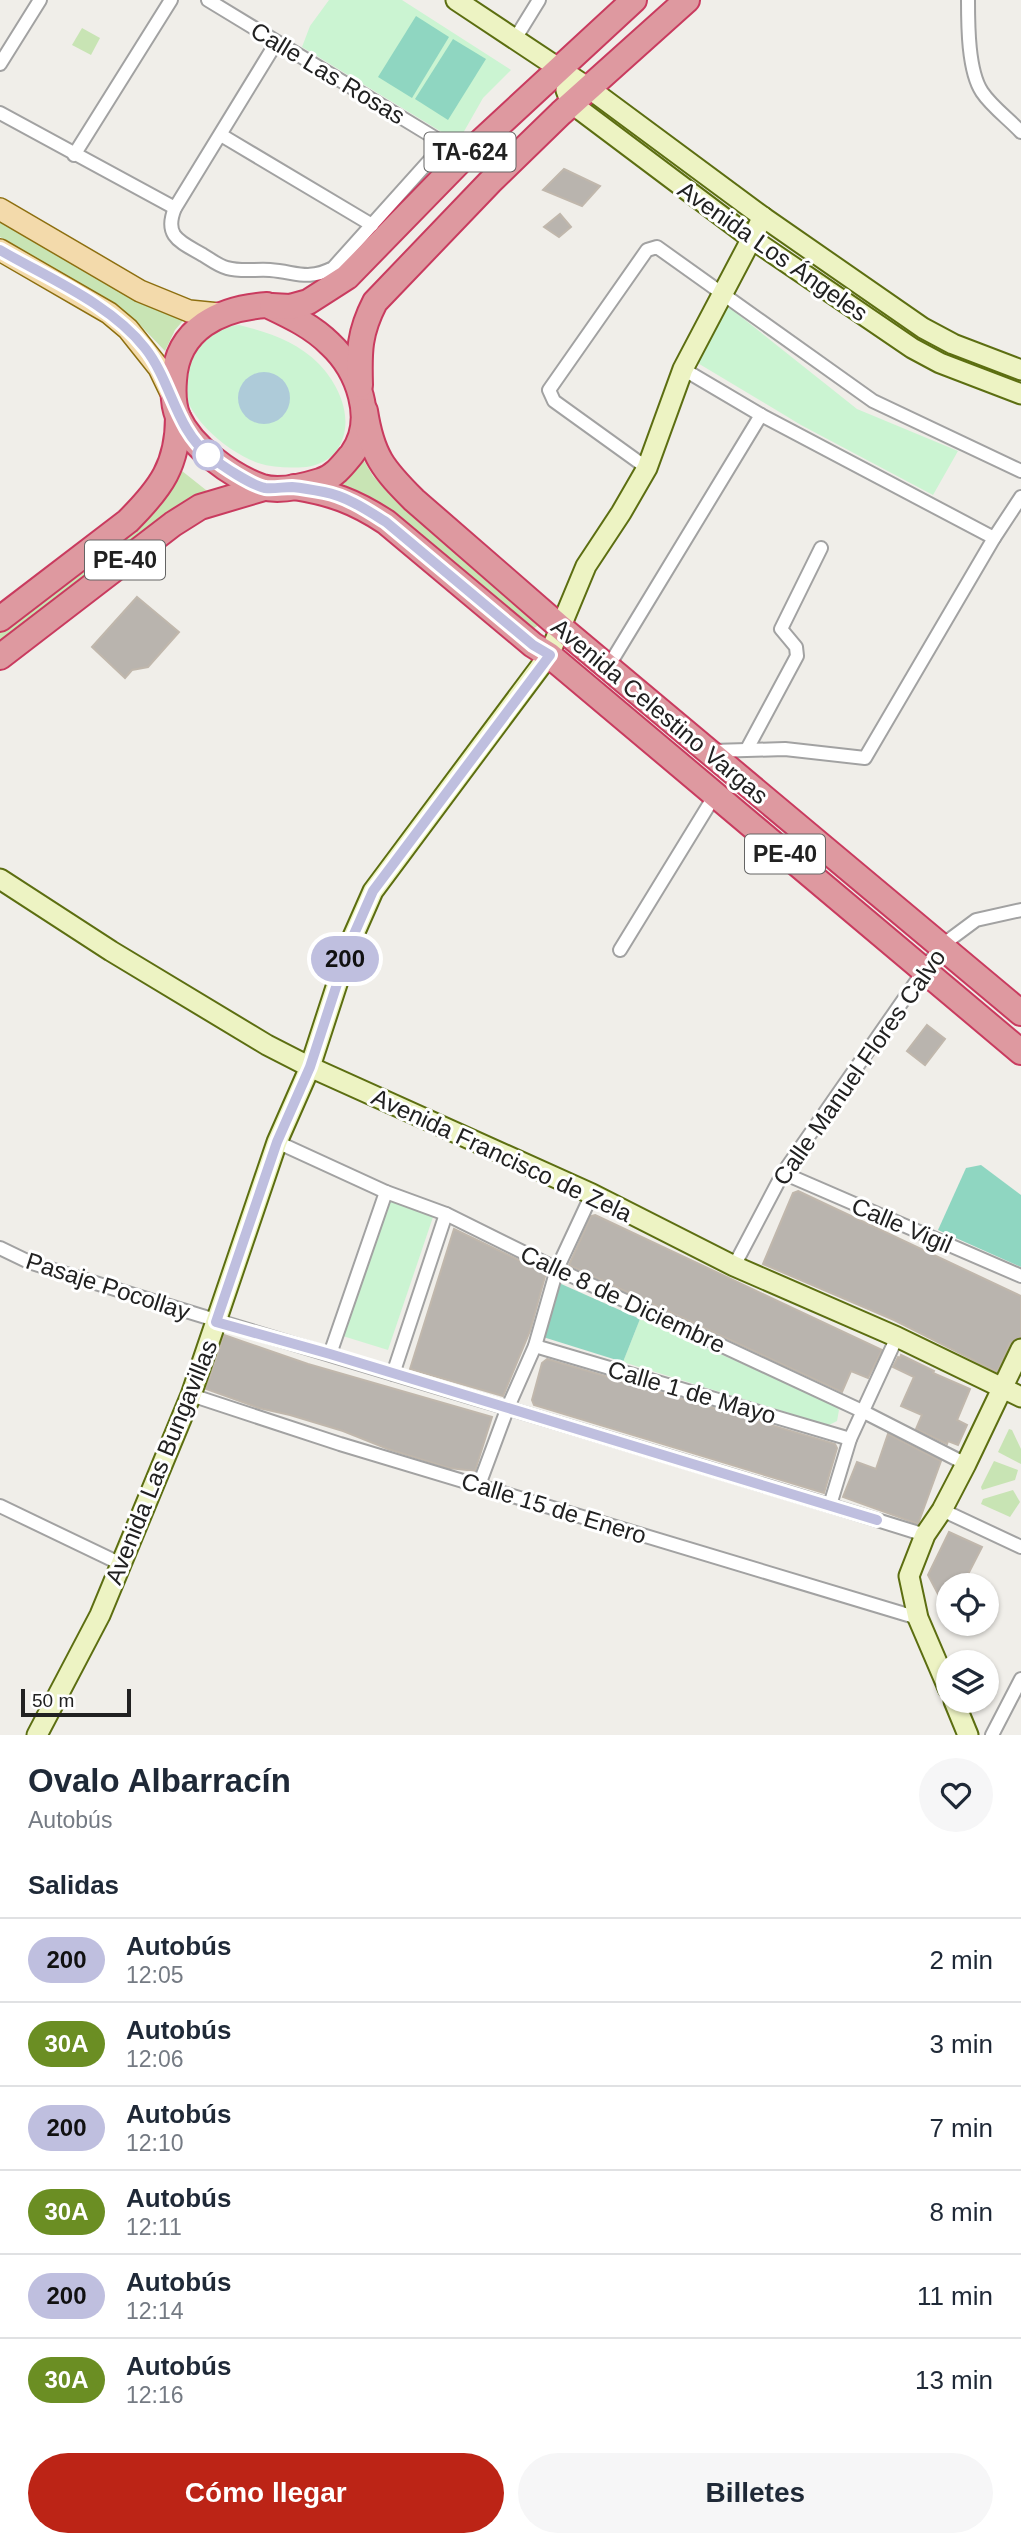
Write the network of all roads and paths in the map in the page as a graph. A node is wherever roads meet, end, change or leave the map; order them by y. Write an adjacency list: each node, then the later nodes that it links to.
1 (40, 0): 11 (street)
2 (171, 0): 17 (street)
3 (208, 0): 10 (street, Calle Las Rosas)
4 (456, 0): 9 (street, Avenida Los Ángeles)
5 (539, 0): 9 (street)
6 (634, 0): 12 (highway, TA-624)
7 (687, 0): 13 (highway, TA-624)
8 (968, 0): 15 (street)
9 (515, 38): 12 (street, Avenida Los Ángeles)
10 (276, 43): 16 (street); 23 (street, Calle Las Rosas)
11 (0, 64)
12 (558, 69): 13 (street, Avenida Los Ángeles); 18 (highway, TA-624)
13 (580, 96): 19 (highway, TA-624); 22 (street, Avenida Los Ángeles); 24 (street, Avenida Los Ángeles)
14 (0, 113): 17 (street)
15 (1021, 132)
16 (221, 135): 20 (street); 23 (street)
17 (75, 155): 20 (street)
18 (463, 158): 19 (highway); 27 (highway, TA-624)
19 (489, 181): 32 (highway, TA-624)
20 (175, 208): 23 (street)
21 (0, 209): 28 (main road)
22 (763, 217): 24 (street, Avenida Las Bungavillas); 30 (street, Avenida Los Ángeles)
23 (372, 225)
24 (752, 239): 26 (street, Avenida Las Bungavillas); 31 (street, Avenida Los Ángeles)
25 (0, 250): 33 (main road)
26 (721, 294): 29 (street, Avenida Las Bungavillas); 35 (street); 36 (street)
27 (267, 305): 28 (highway); 32 (highway)
28 (219, 314): 33 (highway)
29 (683, 369): 34 (street); 35 (street, Avenida Las Bungavillas)
30 (1021, 370)
31 (1021, 394)
32 (363, 402): 37 (highway); 43 (highway, Avenida Celestino Vargas / PE-40)
33 (175, 407): 38 (highway); 42 (highway, PE-40)
34 (761, 415): 40 (street); 46 (street)
35 (647, 468): 43 (street, Avenida Las Bungavillas)
36 (1021, 471)
37 (294, 487): 38 (highway); 44 (highway, Avenida Celestino Vargas / PE-40)
38 (264, 488): 45 (highway, PE-40)
39 (1021, 497): 40 (street)
40 (994, 538): 48 (street)
41 (821, 548): 48 (street)
42 (0, 619)
43 (560, 626): 44 (street, Avenida Las Bungavillas); 46 (highway, Avenida Celestino Vargas / PE-40)
44 (550, 655): 49 (highway, Avenida Celestino Vargas / PE-40); 59 (street, Avenida Las Bungavillas)
45 (0, 656)
46 (608, 667): 47 (highway, Avenida Celestino Vargas / PE-40)
47 (680, 727): 49 (highway); 50 (highway, Avenida Celestino Vargas / PE-40)
48 (747, 750): 50 (street)
49 (663, 751): 51 (highway, Avenida Celestino Vargas / PE-40)
50 (708, 751): 54 (highway, Avenida Celestino Vargas / PE-40)
51 (715, 795): 55 (street); 56 (highway, Avenida Celestino Vargas / PE-40)
52 (0, 879): 59 (street, Avenida Francisco de Zela)
53 (1021, 910): 54 (street, Calle Manuel Flores Calvo)
54 (941, 946): 56 (street, Calle Manuel Flores Calvo); 57 (highway, Avenida Celestino Vargas / PE-40)
55 (620, 950)
56 (923, 969): 58 (highway, Avenida Celestino Vargas / PE-40); 61 (street, Calle Manuel Flores Calvo)
57 (1021, 1013)
58 (1021, 1052)
59 (310, 1067): 60 (street, Avenida Las Bungavillas); 63 (street, Avenida Francisco de Zela)
60 (277, 1142): 62 (street, Calle 8 de Diciembre); 69 (street, Avenida Las Bungavillas)
61 (783, 1174): 66 (street, Calle Manuel Flores Calvo); 68 (street, Calle Vigil)
62 (386, 1192): 64 (street, Calle 8 de Diciembre); 73 (street)
63 (592, 1194): 66 (street, Avenida Francisco de Zela); 67 (street)
64 (446, 1214): 67 (street, Calle 8 de Diciembre); 74 (street)
65 (0, 1248): 69 (street, Pasaje Pocollay)
66 (734, 1266): 70 (street, Avenida Francisco de Zela)
67 (557, 1269): 71 (street); 78 (street, Calle 8 de Diciembre)
68 (1021, 1276)
69 (216, 1322): 73 (street, Pasaje Pocollay); 76 (street, Avenida Las Bungavillas)
70 (897, 1337): 75 (street, Avenida Francisco de Zela); 78 (street)
71 (535, 1346): 77 (street); 79 (street, Calle 1 de Mayo)
72 (1021, 1349): 75 (street)
73 (330, 1354): 74 (street, Pasaje Pocollay)
74 (393, 1374): 77 (street, Pasaje Pocollay)
75 (1012, 1393): 80 (street)
76 (191, 1395): 81 (street, Calle 15 de Enero); 87 (street, Avenida Las Bungavillas)
77 (508, 1407): 81 (street); 82 (street, Pasaje Pocollay)
78 (862, 1411): 79 (street); 80 (street, Calle 8 de Diciembre)
79 (850, 1438): 82 (street)
80 (966, 1464): 84 (street)
81 (479, 1485): 88 (street, Calle 15 de Enero)
82 (830, 1505): 85 (street, Pasaje Pocollay)
83 (0, 1506): 87 (street)
84 (942, 1510): 85 (street); 86 (street)
85 (925, 1535): 88 (street)
86 (1021, 1547)
87 (121, 1564): 92 (street, Avenida Las Bungavillas)
88 (918, 1618): 89 (street)
89 (936, 1660)
90 (1021, 1679): 94 (street)
91 (959, 1713): 93 (street)
92 (37, 1735)
93 (968, 1735)
94 (992, 1735)

